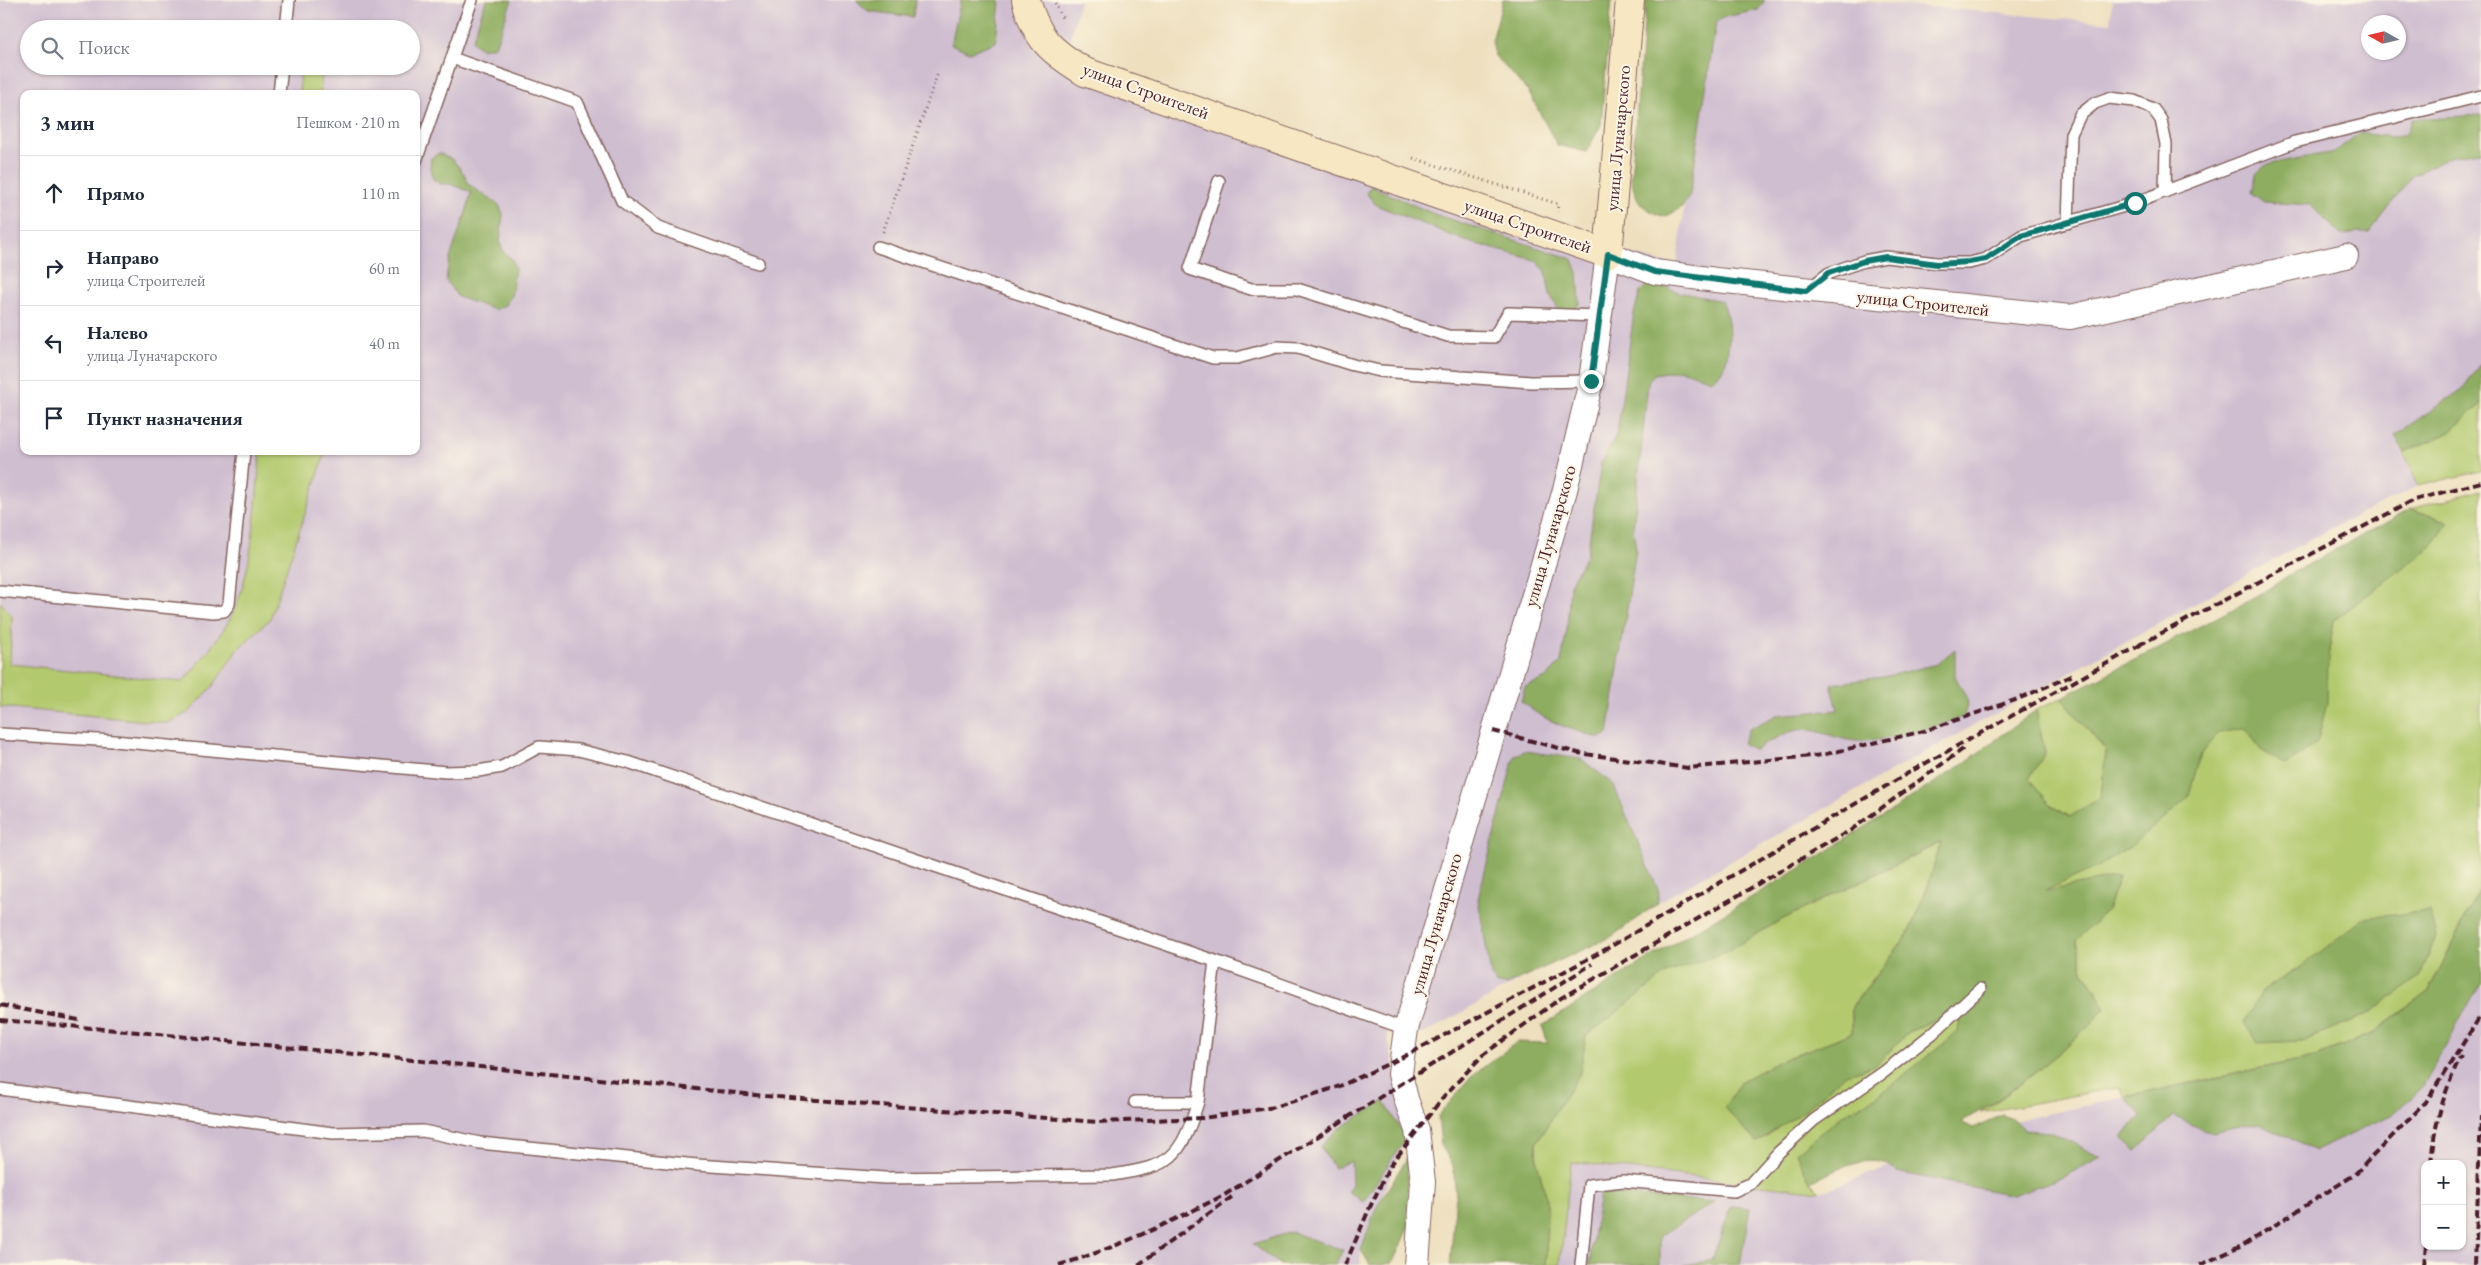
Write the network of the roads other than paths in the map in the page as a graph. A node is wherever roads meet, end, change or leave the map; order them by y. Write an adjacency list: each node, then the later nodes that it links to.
1 (288, 0): 5 (lane)
2 (472, 0): 6 (lane)
3 (1026, 0): 15 (main road, улица Строителей)
4 (1630, 0): 15 (main road, улица Луначарского)
5 (287, 20)
6 (452, 58): 10 (lane); 17 (lane)
7 (281, 75): 8 (lane)
8 (279, 90)
9 (2481, 96): 12 (lane)
10 (420, 150)
11 (1219, 181): 19 (lane)
12 (2165, 192): 13 (lane); 13 (lane)
13 (2068, 223): 18 (lane)
14 (878, 247): 20 (lane)
15 (1608, 254): 18 (street, улица Строителей); 19 (street, улица Луначарского)
16 (2346, 256): 18 (street, улица Строителей)
17 (758, 263)
18 (1806, 291)
19 (1599, 316): 20 (street, улица Луначарского)
20 (1591, 381): 26 (street, улица Луначарского)
21 (244, 455): 22 (lane)
22 (0, 591)
23 (0, 734): 24 (lane)
24 (1215, 961): 26 (lane); 29 (lane)
25 (1980, 989): 31 (lane)
26 (1406, 1029): 30 (street, улица Луначарского)
27 (0, 1089): 29 (lane)
28 (1135, 1102): 29 (lane)
29 (1198, 1102)
30 (1417, 1265)
31 (1581, 1265)

